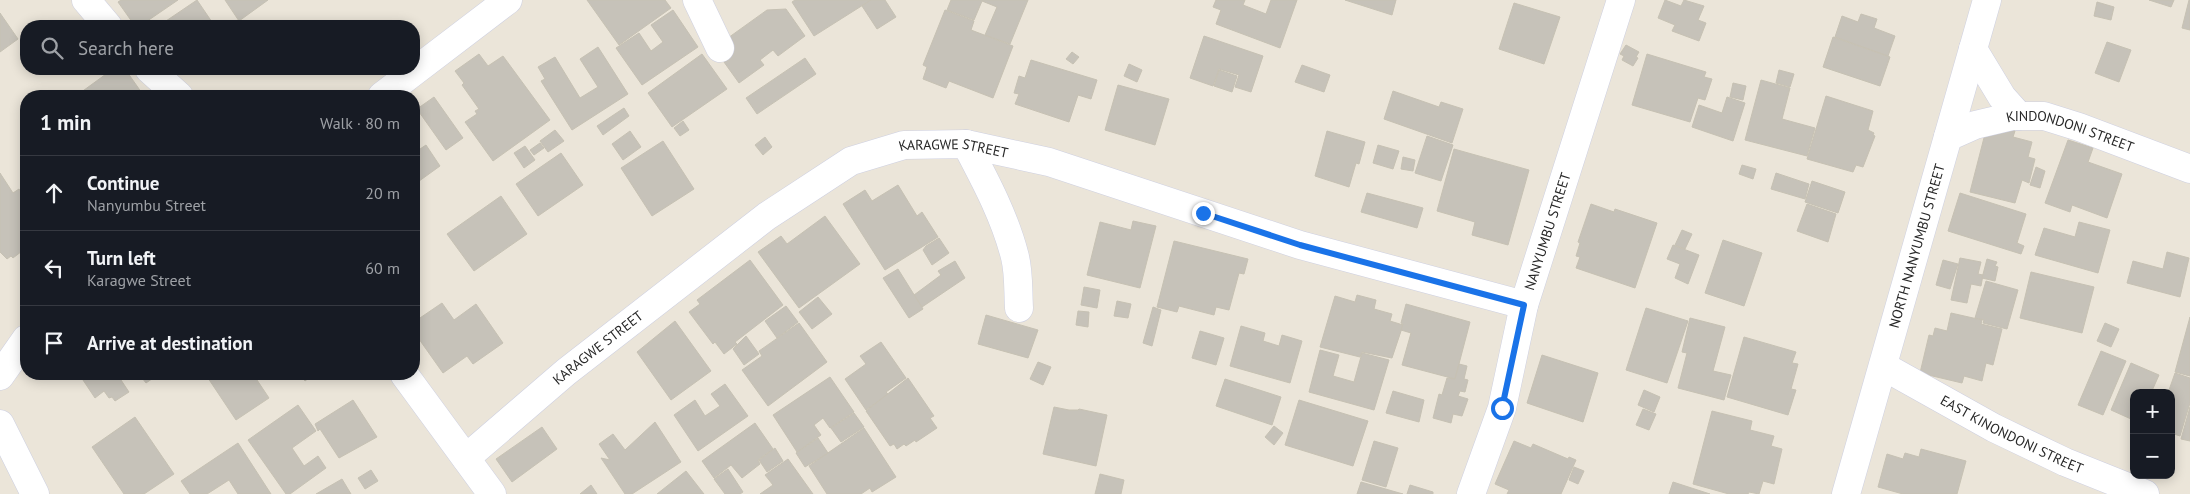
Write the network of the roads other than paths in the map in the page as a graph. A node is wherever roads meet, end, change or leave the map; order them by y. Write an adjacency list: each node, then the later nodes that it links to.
1 (86, 0): 6 (street)
2 (508, 0): 9 (street)
3 (696, 0): 7 (street)
4 (1621, 0): 18 (street, NANYUMBU STREET)
5 (1988, 0): 8 (street, NORTH NANYUMBU STREET)
6 (103, 20)
7 (720, 48)
8 (1973, 48): 14 (street); 15 (street, NORTH NANYUMBU STREET)
9 (420, 67)
10 (156, 75): 12 (street)
11 (410, 75): 13 (street)
12 (172, 90)
13 (390, 90)
14 (2019, 116): 15 (street, KINDONDONI STREET); 17 (street, KINDONDONI STREET)
15 (1948, 137): 21 (street, NORTH NANYUMBU STREET)
16 (966, 144): 18 (street, KARAGWE STREET); 19 (street); 25 (street, KARAGWE STREET)
17 (2190, 169)
18 (1524, 305): 28 (street, NANYUMBU STREET)
19 (1019, 308)
20 (20, 348): 22 (street)
21 (1882, 366): 29 (street, NORTH NANYUMBU STREET); 30 (street, EAST KINONDONI STREET)
22 (0, 376)
23 (408, 380): 25 (street)
24 (0, 424): 26 (street)
25 (466, 458): 27 (street)
26 (34, 494)
27 (492, 494)
28 (1471, 494)
29 (1846, 494)
30 (2145, 494)

